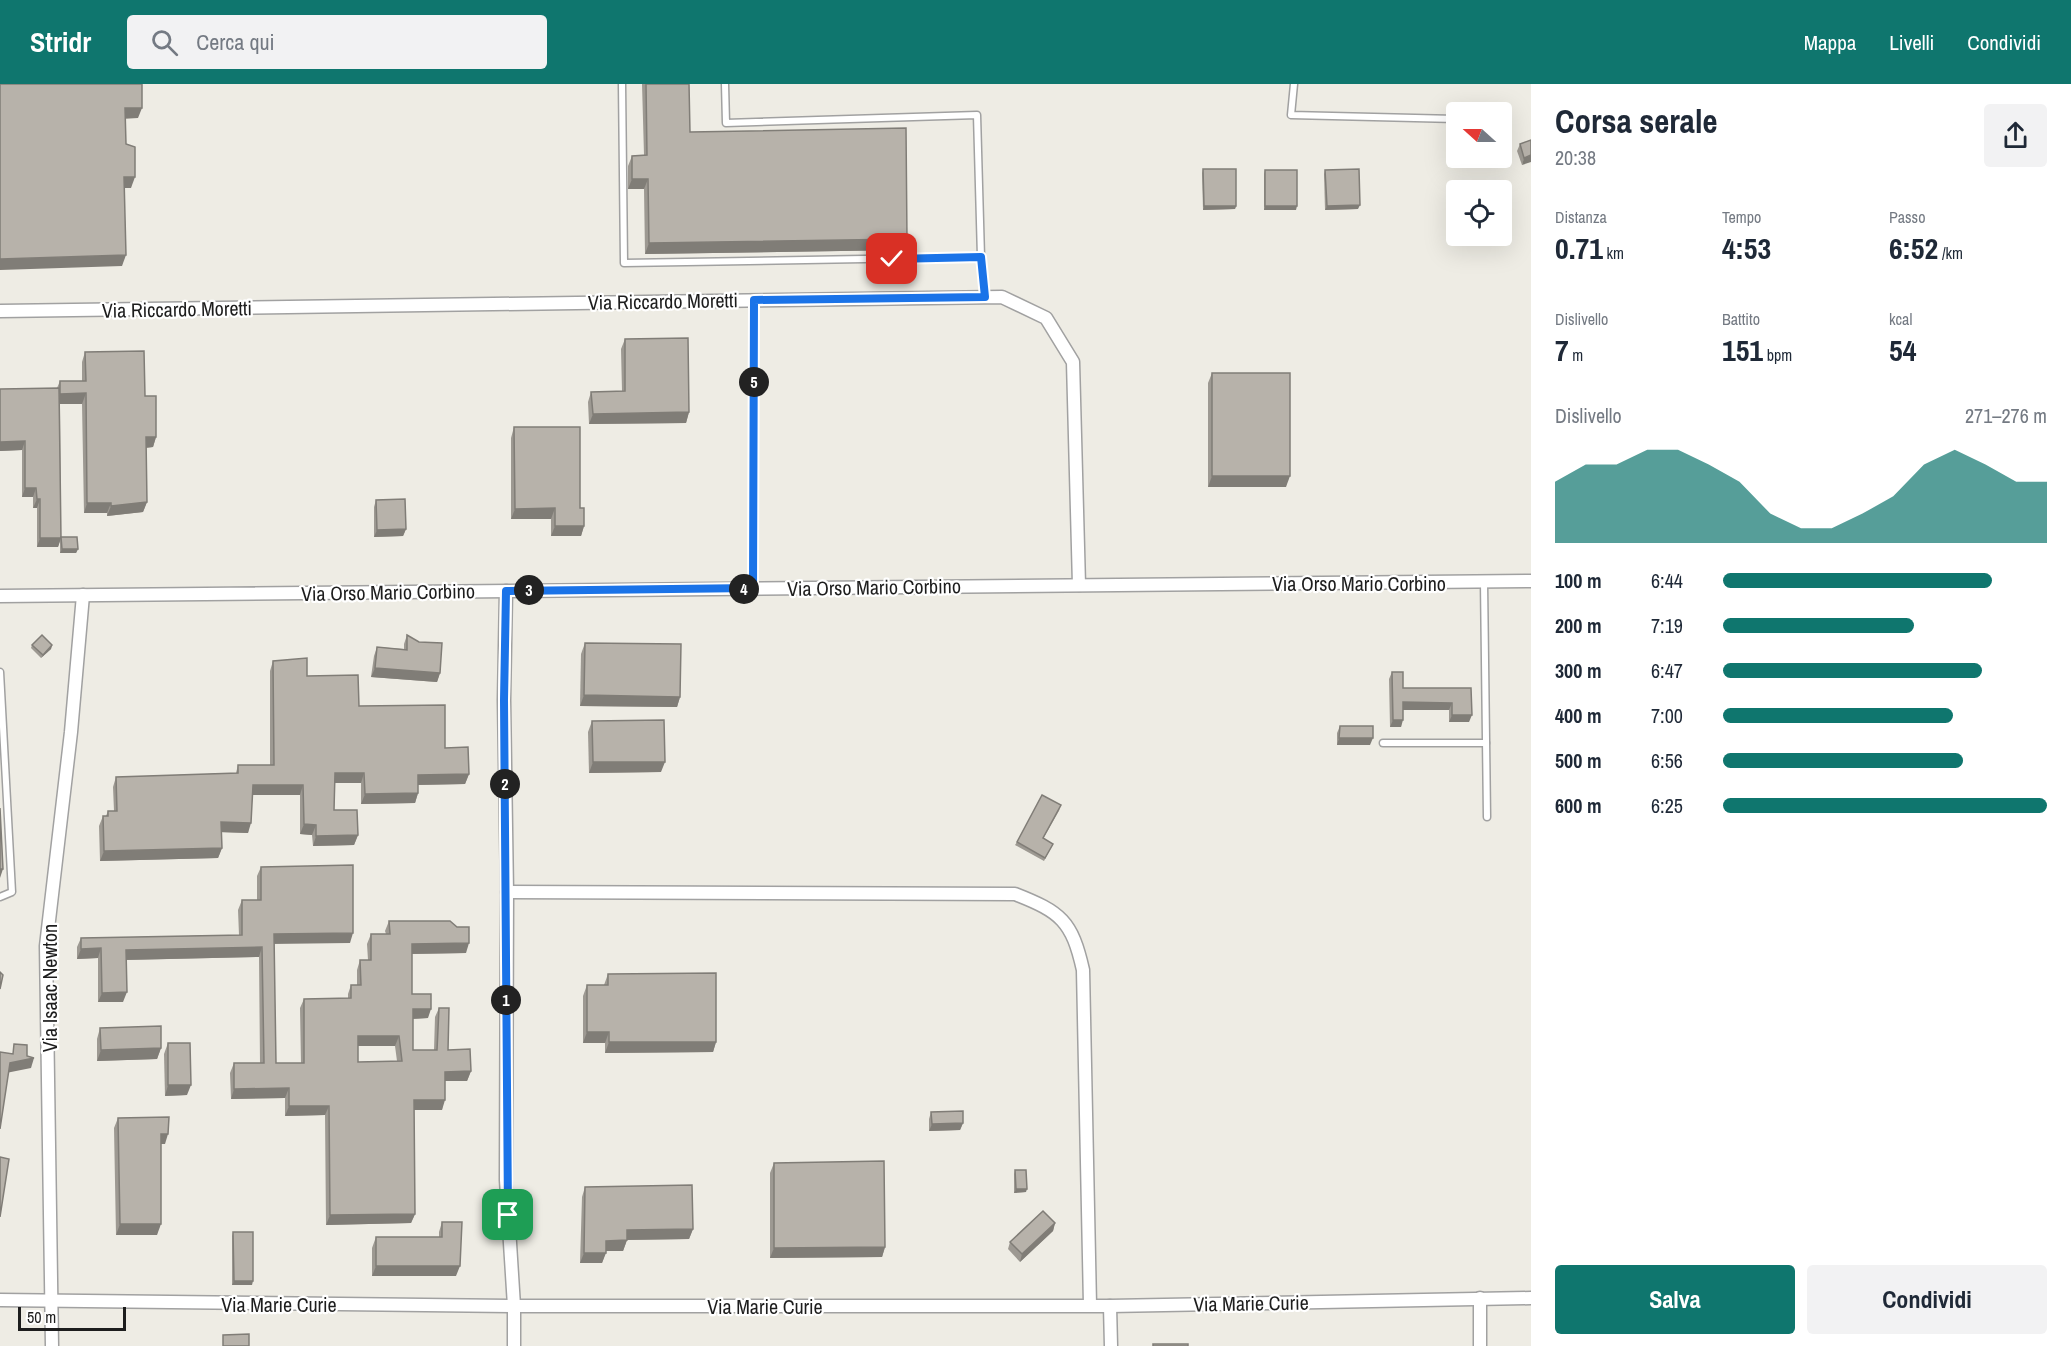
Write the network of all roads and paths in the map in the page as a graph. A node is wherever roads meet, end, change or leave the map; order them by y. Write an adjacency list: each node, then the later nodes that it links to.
1 (622, 84): 5 (lane)
2 (725, 84): 5 (lane)
3 (1294, 84): 4 (lane)
4 (1446, 119)
5 (981, 257): 6 (lane)
6 (985, 297): 7 (street, Via Riccardo Moretti); 11 (street, Via Riccardo Moretti)
7 (754, 300): 8 (street, Via Riccardo Moretti); 12 (lane)
8 (0, 311)
9 (1531, 581): 10 (street, Via Orso Mario Corbino)
10 (1484, 582): 11 (street, Via Orso Mario Corbino); 18 (lane)
11 (1078, 585): 12 (street, Via Orso Mario Corbino)
12 (753, 588): 13 (street, Via Orso Mario Corbino)
13 (506, 591): 14 (street, Via Orso Mario Corbino); 20 (street)
14 (83, 595): 15 (street, Via Orso Mario Corbino); 24 (street, Via Isaac Newton)
15 (0, 596)
16 (0, 672): 21 (lane)
17 (1383, 743): 18 (lane)
18 (1486, 743): 19 (lane)
19 (1487, 817)
20 (507, 892): 26 (street); 27 (street)
21 (0, 897)
22 (1480, 1298): 23 (street, Via Marie Curie); 28 (street, Via Marie Curie); 32 (street)
23 (1531, 1298)
24 (52, 1299): 25 (street, Via Marie Curie); 27 (street, Via Marie Curie); 29 (street, Via Isaac Newton)
25 (0, 1300)
26 (1090, 1305): 27 (street, Via Marie Curie); 28 (street, Via Marie Curie)
27 (514, 1306): 30 (street)
28 (1110, 1306): 31 (street)
29 (52, 1346)
30 (513, 1346)
31 (1111, 1346)
32 (1480, 1346)

